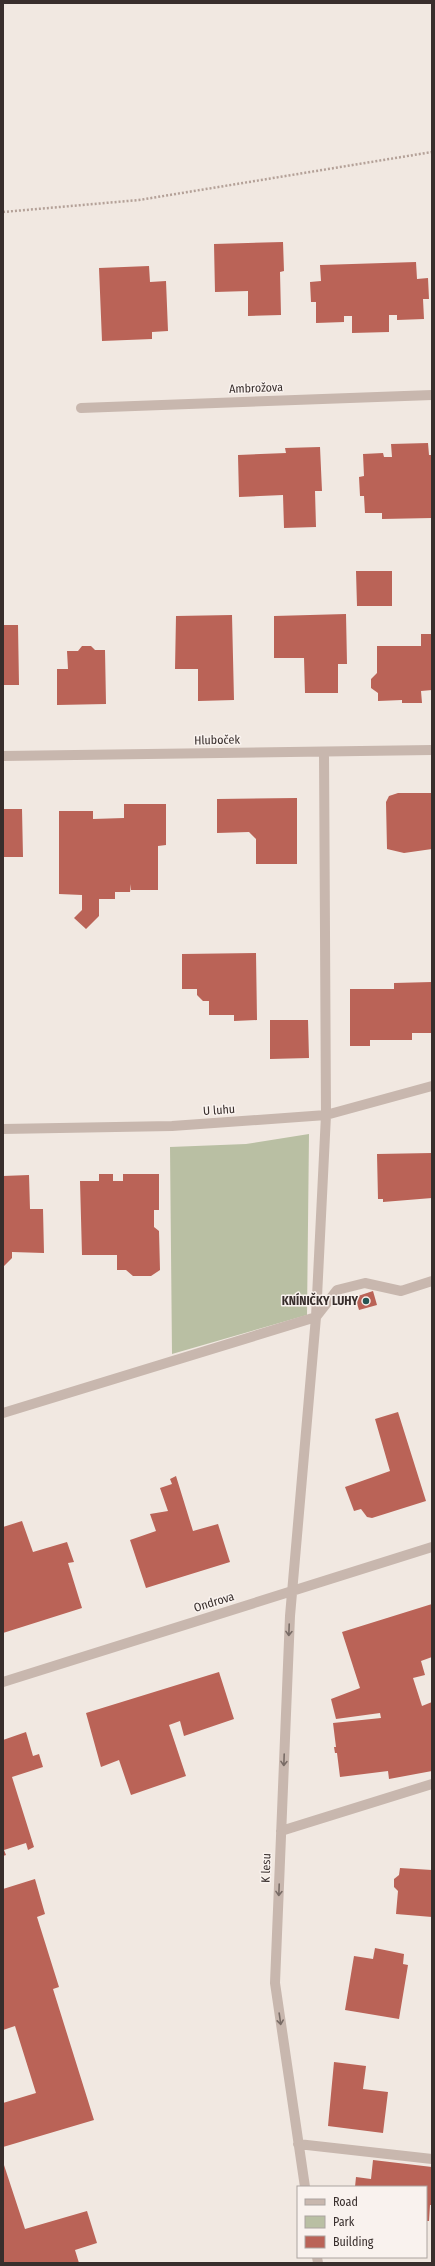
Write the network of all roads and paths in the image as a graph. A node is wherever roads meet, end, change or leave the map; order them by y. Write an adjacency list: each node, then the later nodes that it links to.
1 (432, 152): 2 (path)
2 (3, 212)
3 (432, 395): 4 (street, Ambrožova)
4 (81, 408)
5 (432, 750): 6 (street, Hluboček)
6 (324, 752): 7 (street, Hluboček); 9 (street, K lesu)
7 (3, 756)
8 (432, 1086): 9 (street, U luhu)
9 (326, 1115): 10 (street, U luhu); 12 (street, K lesu)
10 (3, 1129)
11 (432, 1281): 12 (street)
12 (316, 1317): 13 (street); 15 (street, K lesu)
13 (3, 1413)
14 (432, 1547): 15 (street, Ondrova)
15 (292, 1591): 16 (street, Ondrova); 18 (street, K lesu, one-way to 18)
16 (3, 1682)
17 (432, 1784): 18 (street)
18 (281, 1831): 19 (street, K lesu, one-way to 19)
19 (298, 2144): 20 (street); 21 (street, K lesu)
20 (432, 2159)
21 (305, 2186)

